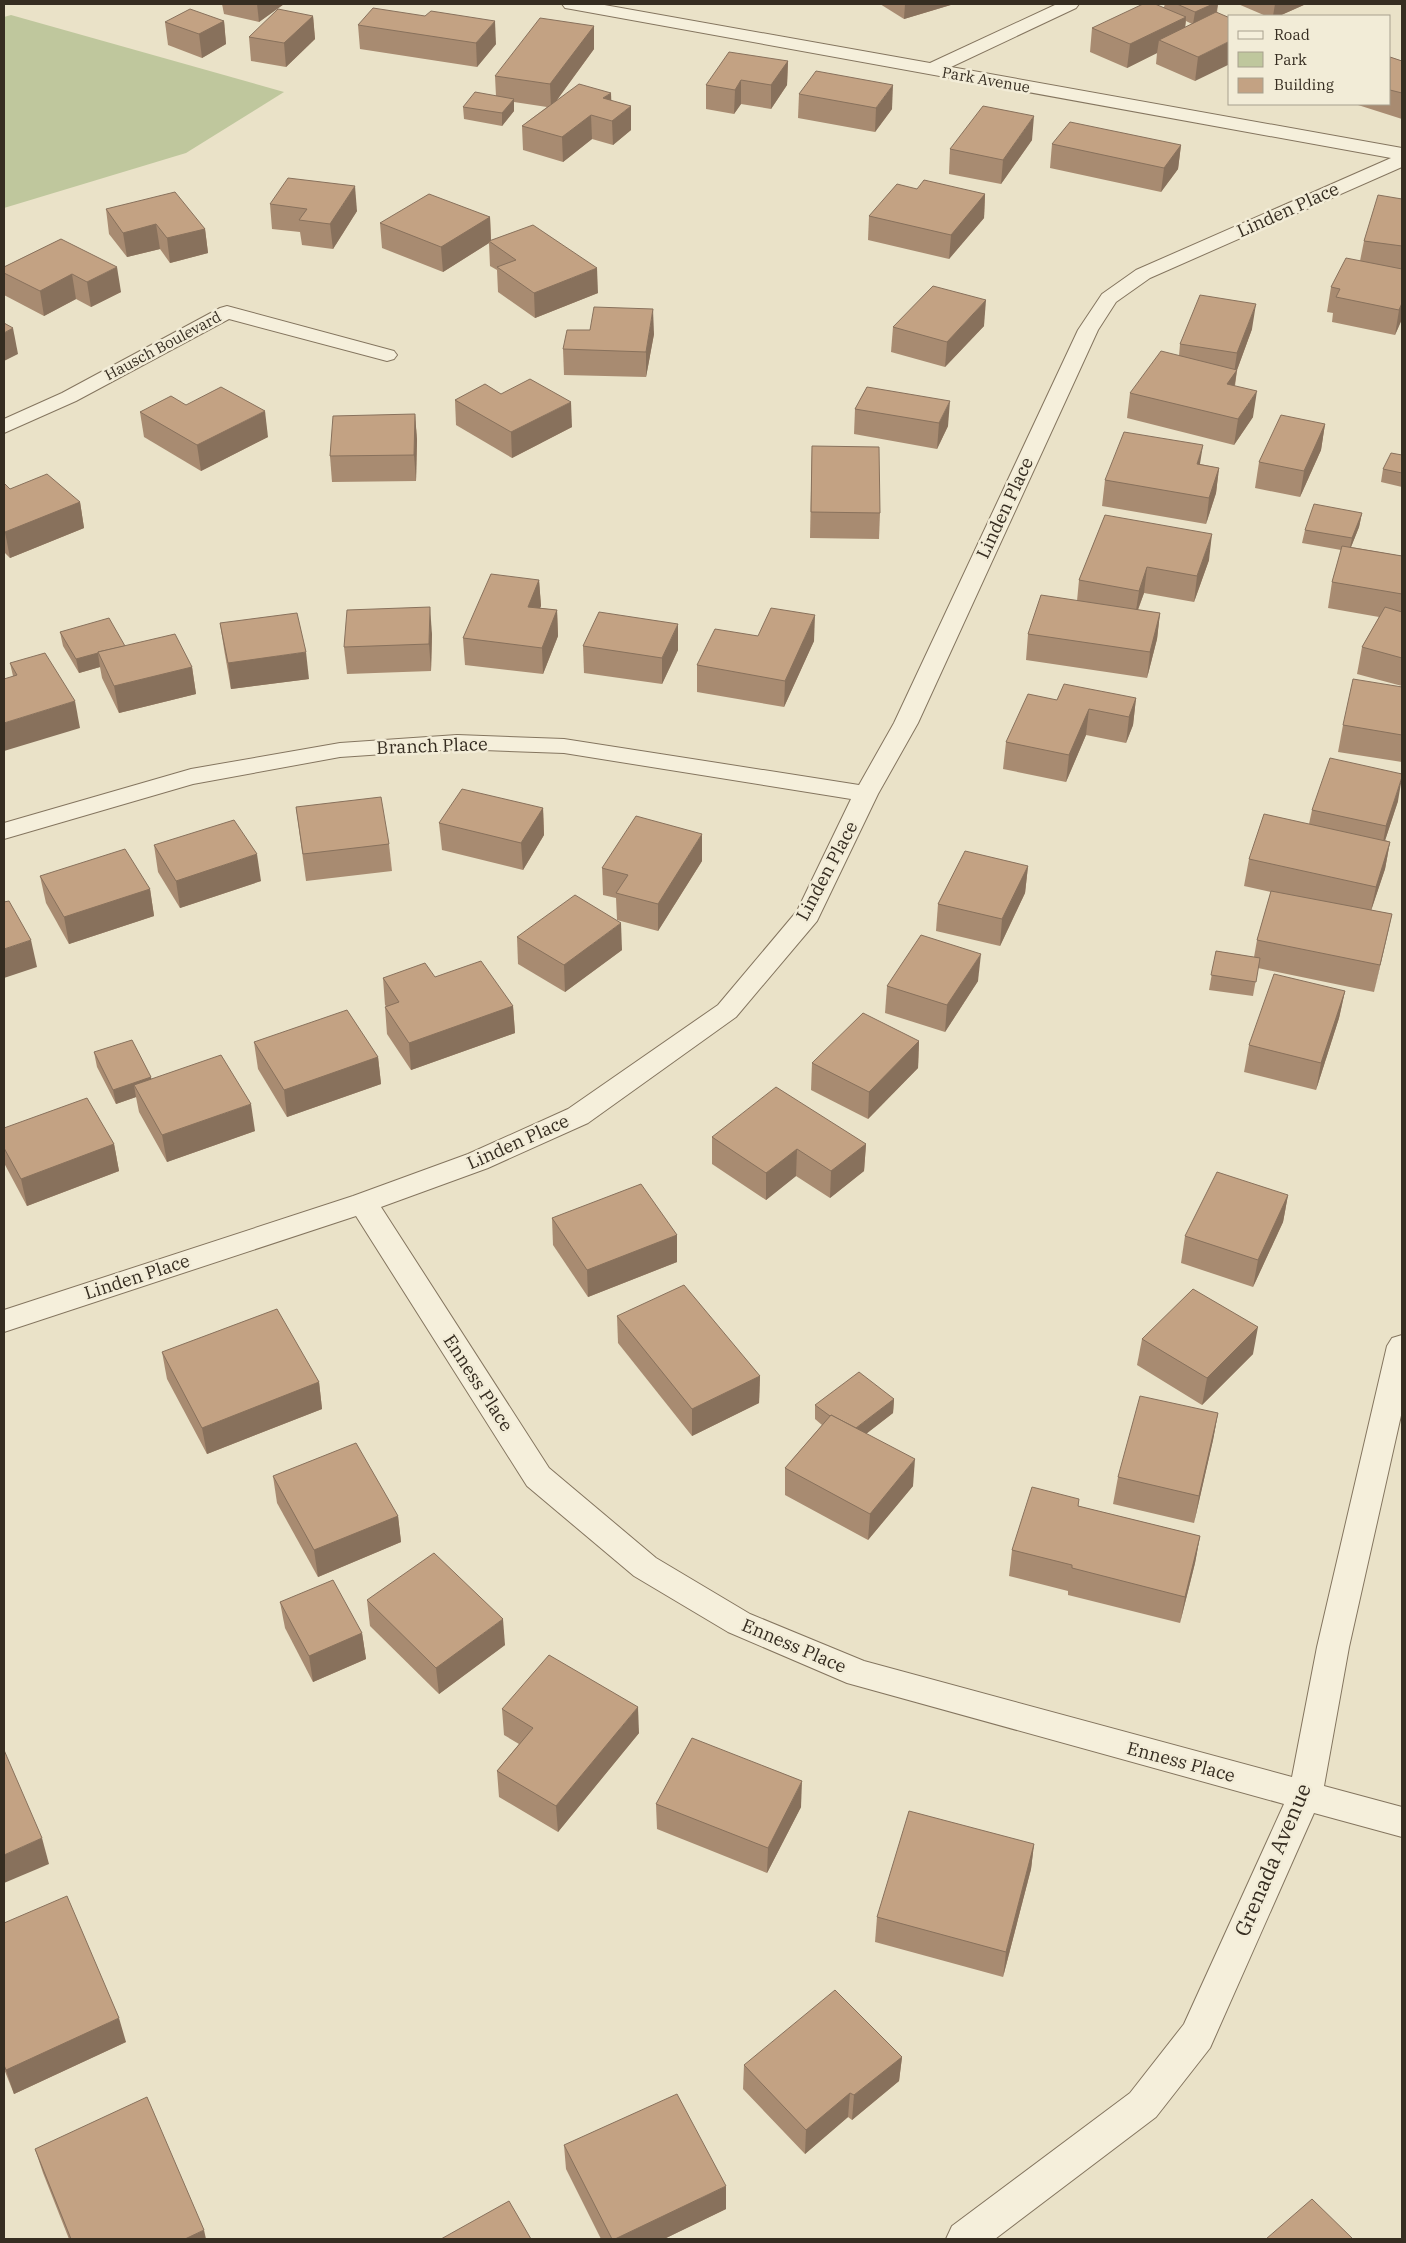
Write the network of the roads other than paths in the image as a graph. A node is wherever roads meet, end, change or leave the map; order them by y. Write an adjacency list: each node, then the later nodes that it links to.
1 (570, 4): 3 (street, Park Avenue)
2 (1070, 4): 3 (street)
3 (930, 70): 4 (street, Park Avenue)
4 (1402, 154)
5 (1402, 160): 8 (street, Linden Place)
6 (387, 355): 7 (street, Hausch Boulevard)
7 (4, 427)
8 (866, 794): 9 (street, Branch Place); 10 (street, Linden Place)
9 (4, 831)
10 (362, 1203): 11 (street, Linden Place); 13 (street, Enness Place)
11 (4, 1321)
12 (1402, 1346): 13 (street, Grenada Avenue)
13 (1305, 1796): 14 (street, Enness Place); 15 (street, Grenada Avenue)
14 (1402, 1822)
15 (965, 2239)

